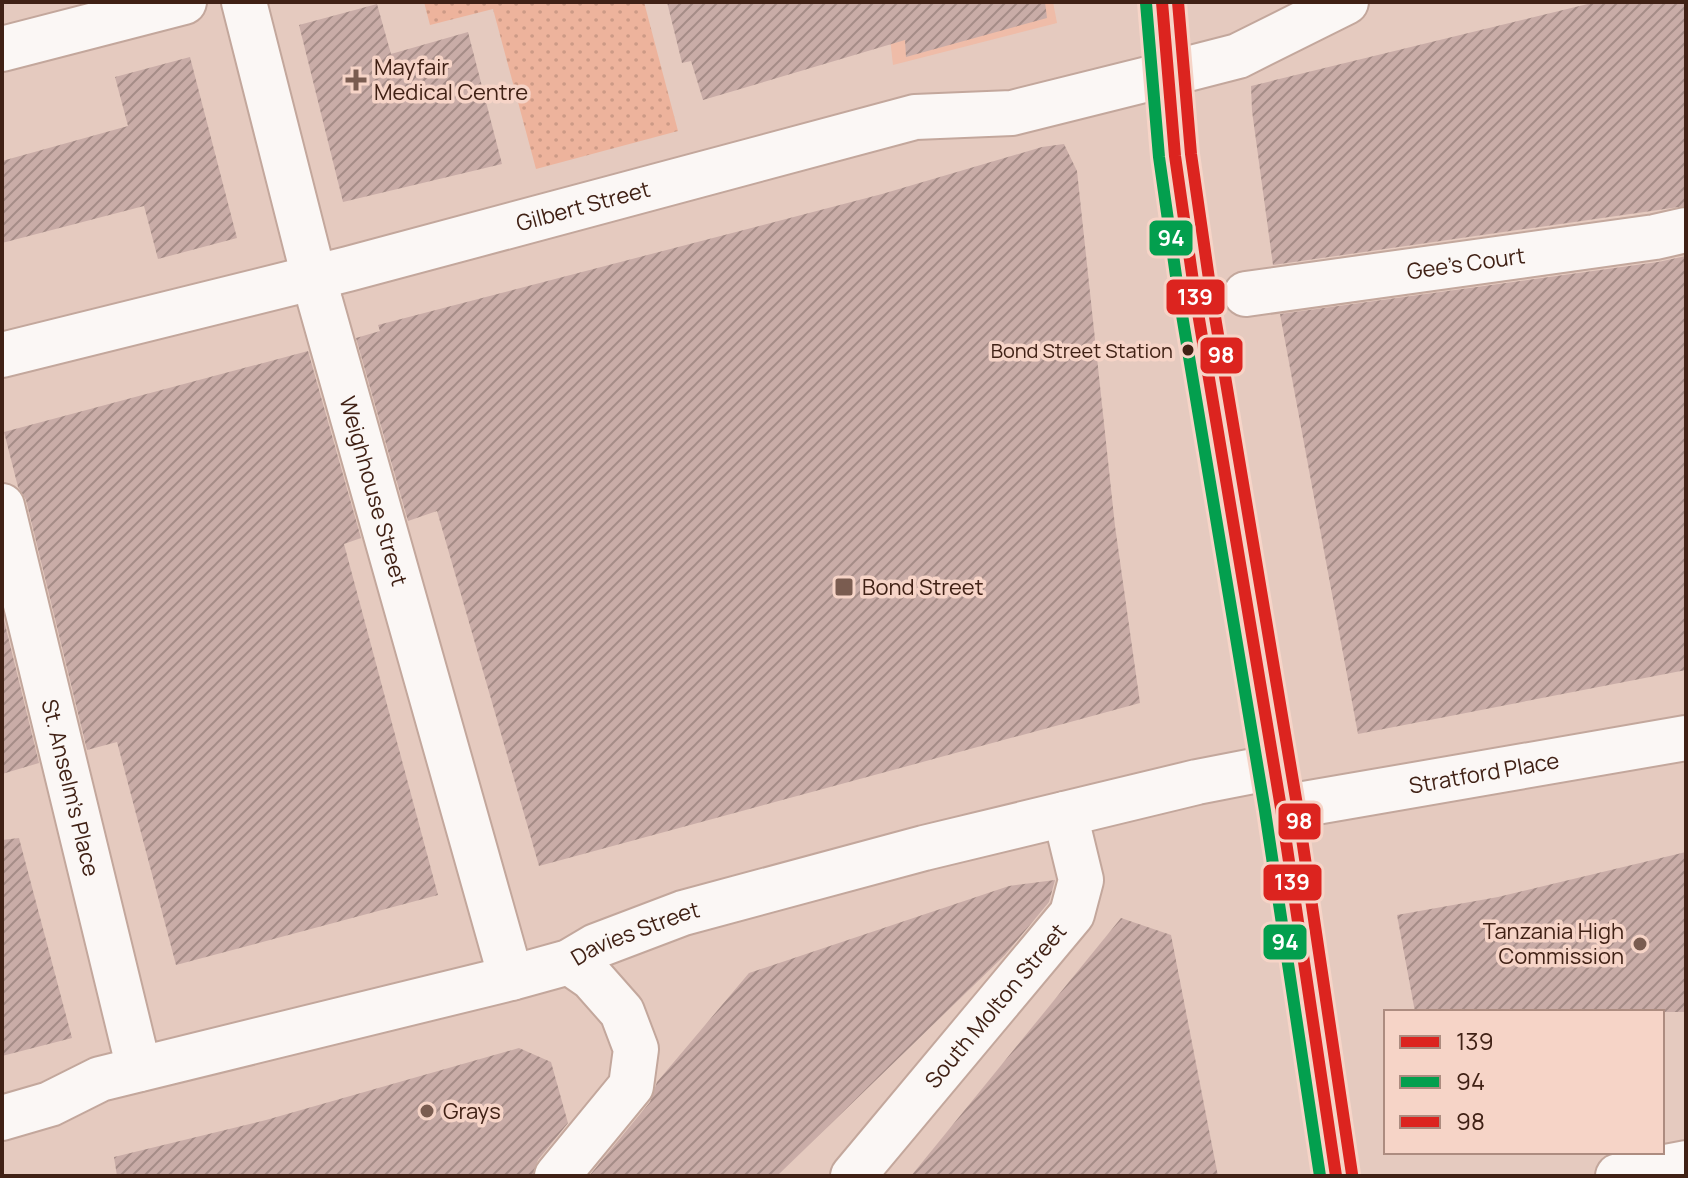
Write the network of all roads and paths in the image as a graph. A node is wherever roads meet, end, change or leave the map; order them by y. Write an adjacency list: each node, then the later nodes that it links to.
1 (184, 2): 5 (street)
2 (244, 2): 8 (street, Weighhouse Street)
3 (1162, 2): 6 (main road)
4 (1346, 2): 6 (street, Gilbert Street)
5 (2, 49)
6 (1168, 74): 8 (street, Gilbert Street); 13 (main road)
7 (1686, 230): 9 (street, Gee's Court)
8 (313, 277): 10 (street, Gilbert Street); 16 (street, Weighhouse Street)
9 (1246, 294)
10 (2, 355)
11 (2, 506): 17 (street, St. Anselm's Place)
12 (1686, 738): 13 (street, Stratford Place)
13 (1277, 788): 14 (street, Davies Street); 22 (main road)
14 (1065, 814): 15 (street, Davies Street); 21 (street, South Molton Street)
15 (569, 962): 16 (street, Davies Street); 20 (street)
16 (511, 978): 17 (street, Davies Street)
17 (139, 1069): 18 (street, Davies Street)
18 (2, 1118)
19 (1686, 1163): 23 (street)
20 (557, 1176)
21 (853, 1176)
22 (1336, 1176)
23 (1618, 1176)

